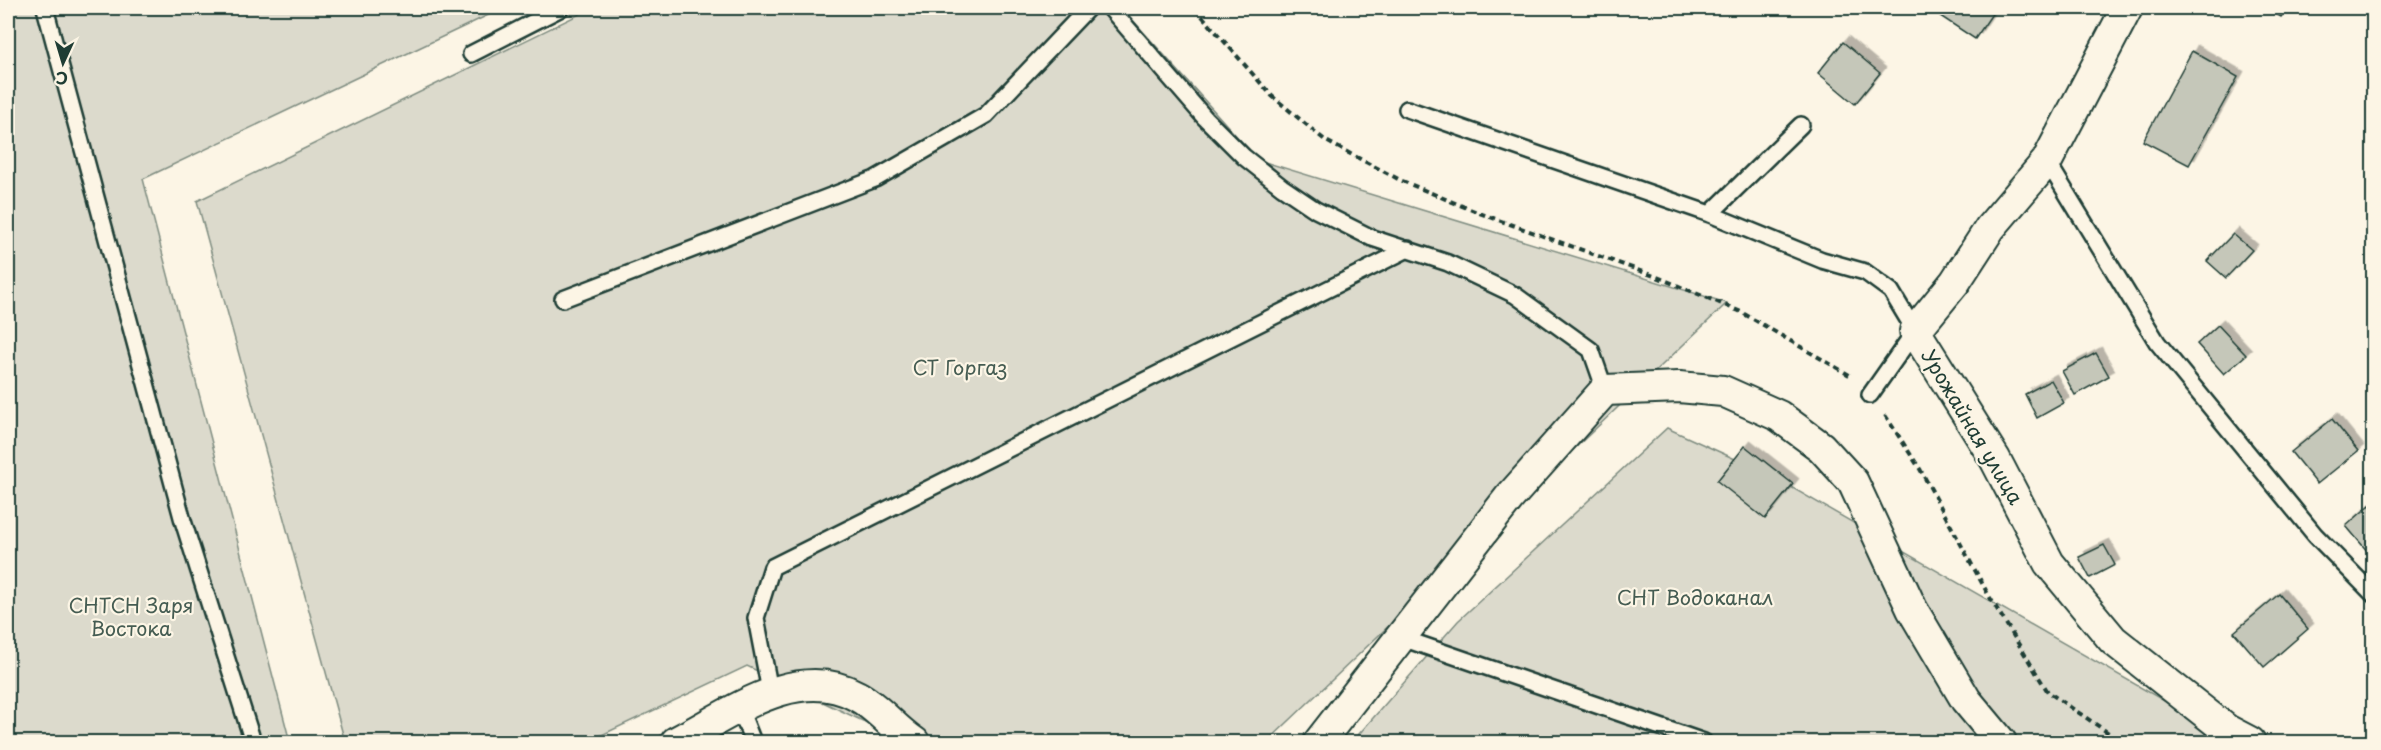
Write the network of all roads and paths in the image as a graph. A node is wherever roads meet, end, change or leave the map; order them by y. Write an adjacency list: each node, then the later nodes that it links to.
1 (45, 8): 21 (lane)
2 (561, 8): 7 (lane)
3 (1088, 8): 13 (lane)
4 (1110, 8): 12 (lane)
5 (1195, 8): 16 (path)
6 (2127, 8): 10 (street, Урожайная улица)
7 (471, 54)
8 (1407, 109): 11 (lane)
9 (1801, 125): 11 (lane)
10 (2047, 161): 14 (street, Урожайная улица); 17 (lane)
11 (1710, 214): 14 (lane)
12 (1407, 249): 15 (lane); 19 (lane)
13 (563, 299)
14 (1915, 331): 16 (lane); 29 (street, Урожайная улица)
15 (1605, 390): 18 (street); 27 (street)
16 (1869, 395): 28 (path)
17 (2373, 595)
18 (1399, 637): 25 (street); 26 (lane)
19 (770, 692): 20 (street); 24 (street)
20 (740, 709): 22 (street); 23 (lane)
21 (253, 742)
22 (676, 742)
23 (753, 742)
24 (914, 742)
25 (1319, 742)
26 (1704, 742)
27 (2001, 742)
28 (2122, 742)
29 (2250, 742)

